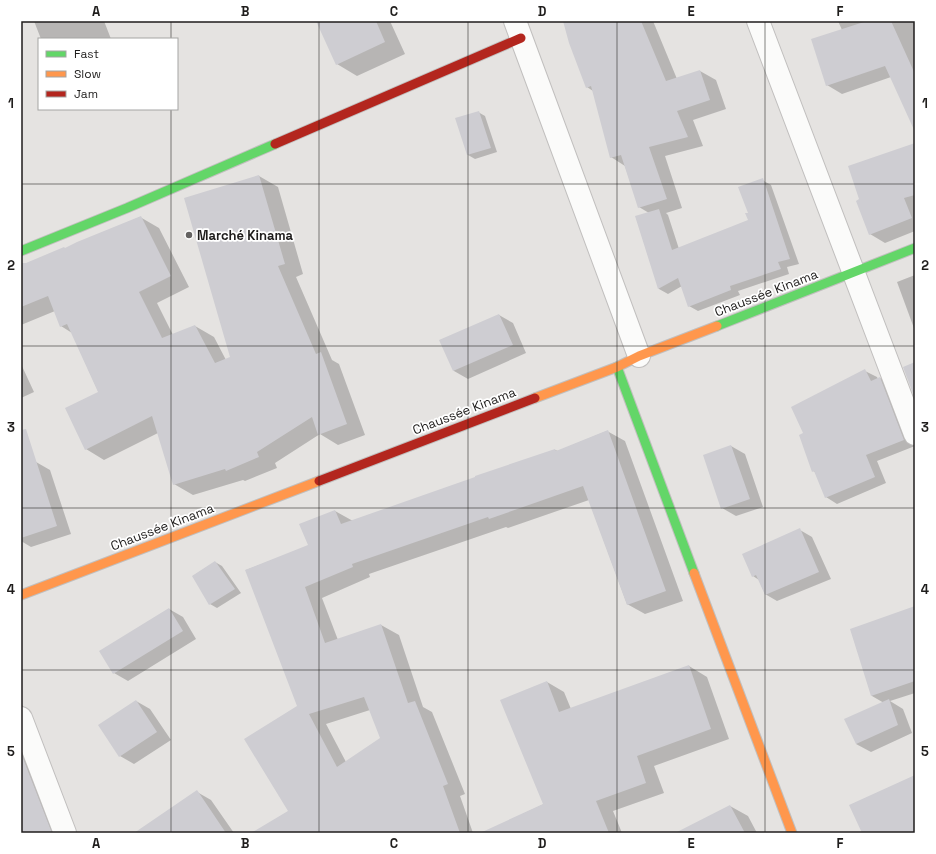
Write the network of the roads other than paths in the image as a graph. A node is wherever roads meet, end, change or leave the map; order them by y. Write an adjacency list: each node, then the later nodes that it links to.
1 (758, 21): 5 (street)
2 (518, 30): 4 (street); 6 (street)
3 (915, 248): 5 (street, Chaussée Kinama)
4 (21, 251)
5 (854, 272): 6 (street, Chaussée Kinama); 8 (street)
6 (639, 356): 7 (street, Chaussée Kinama)
7 (617, 367): 9 (street, Chaussée Kinama); 12 (street)
8 (915, 434)
9 (21, 595)
10 (21, 718): 11 (street)
11 (65, 833)
12 (792, 833)

